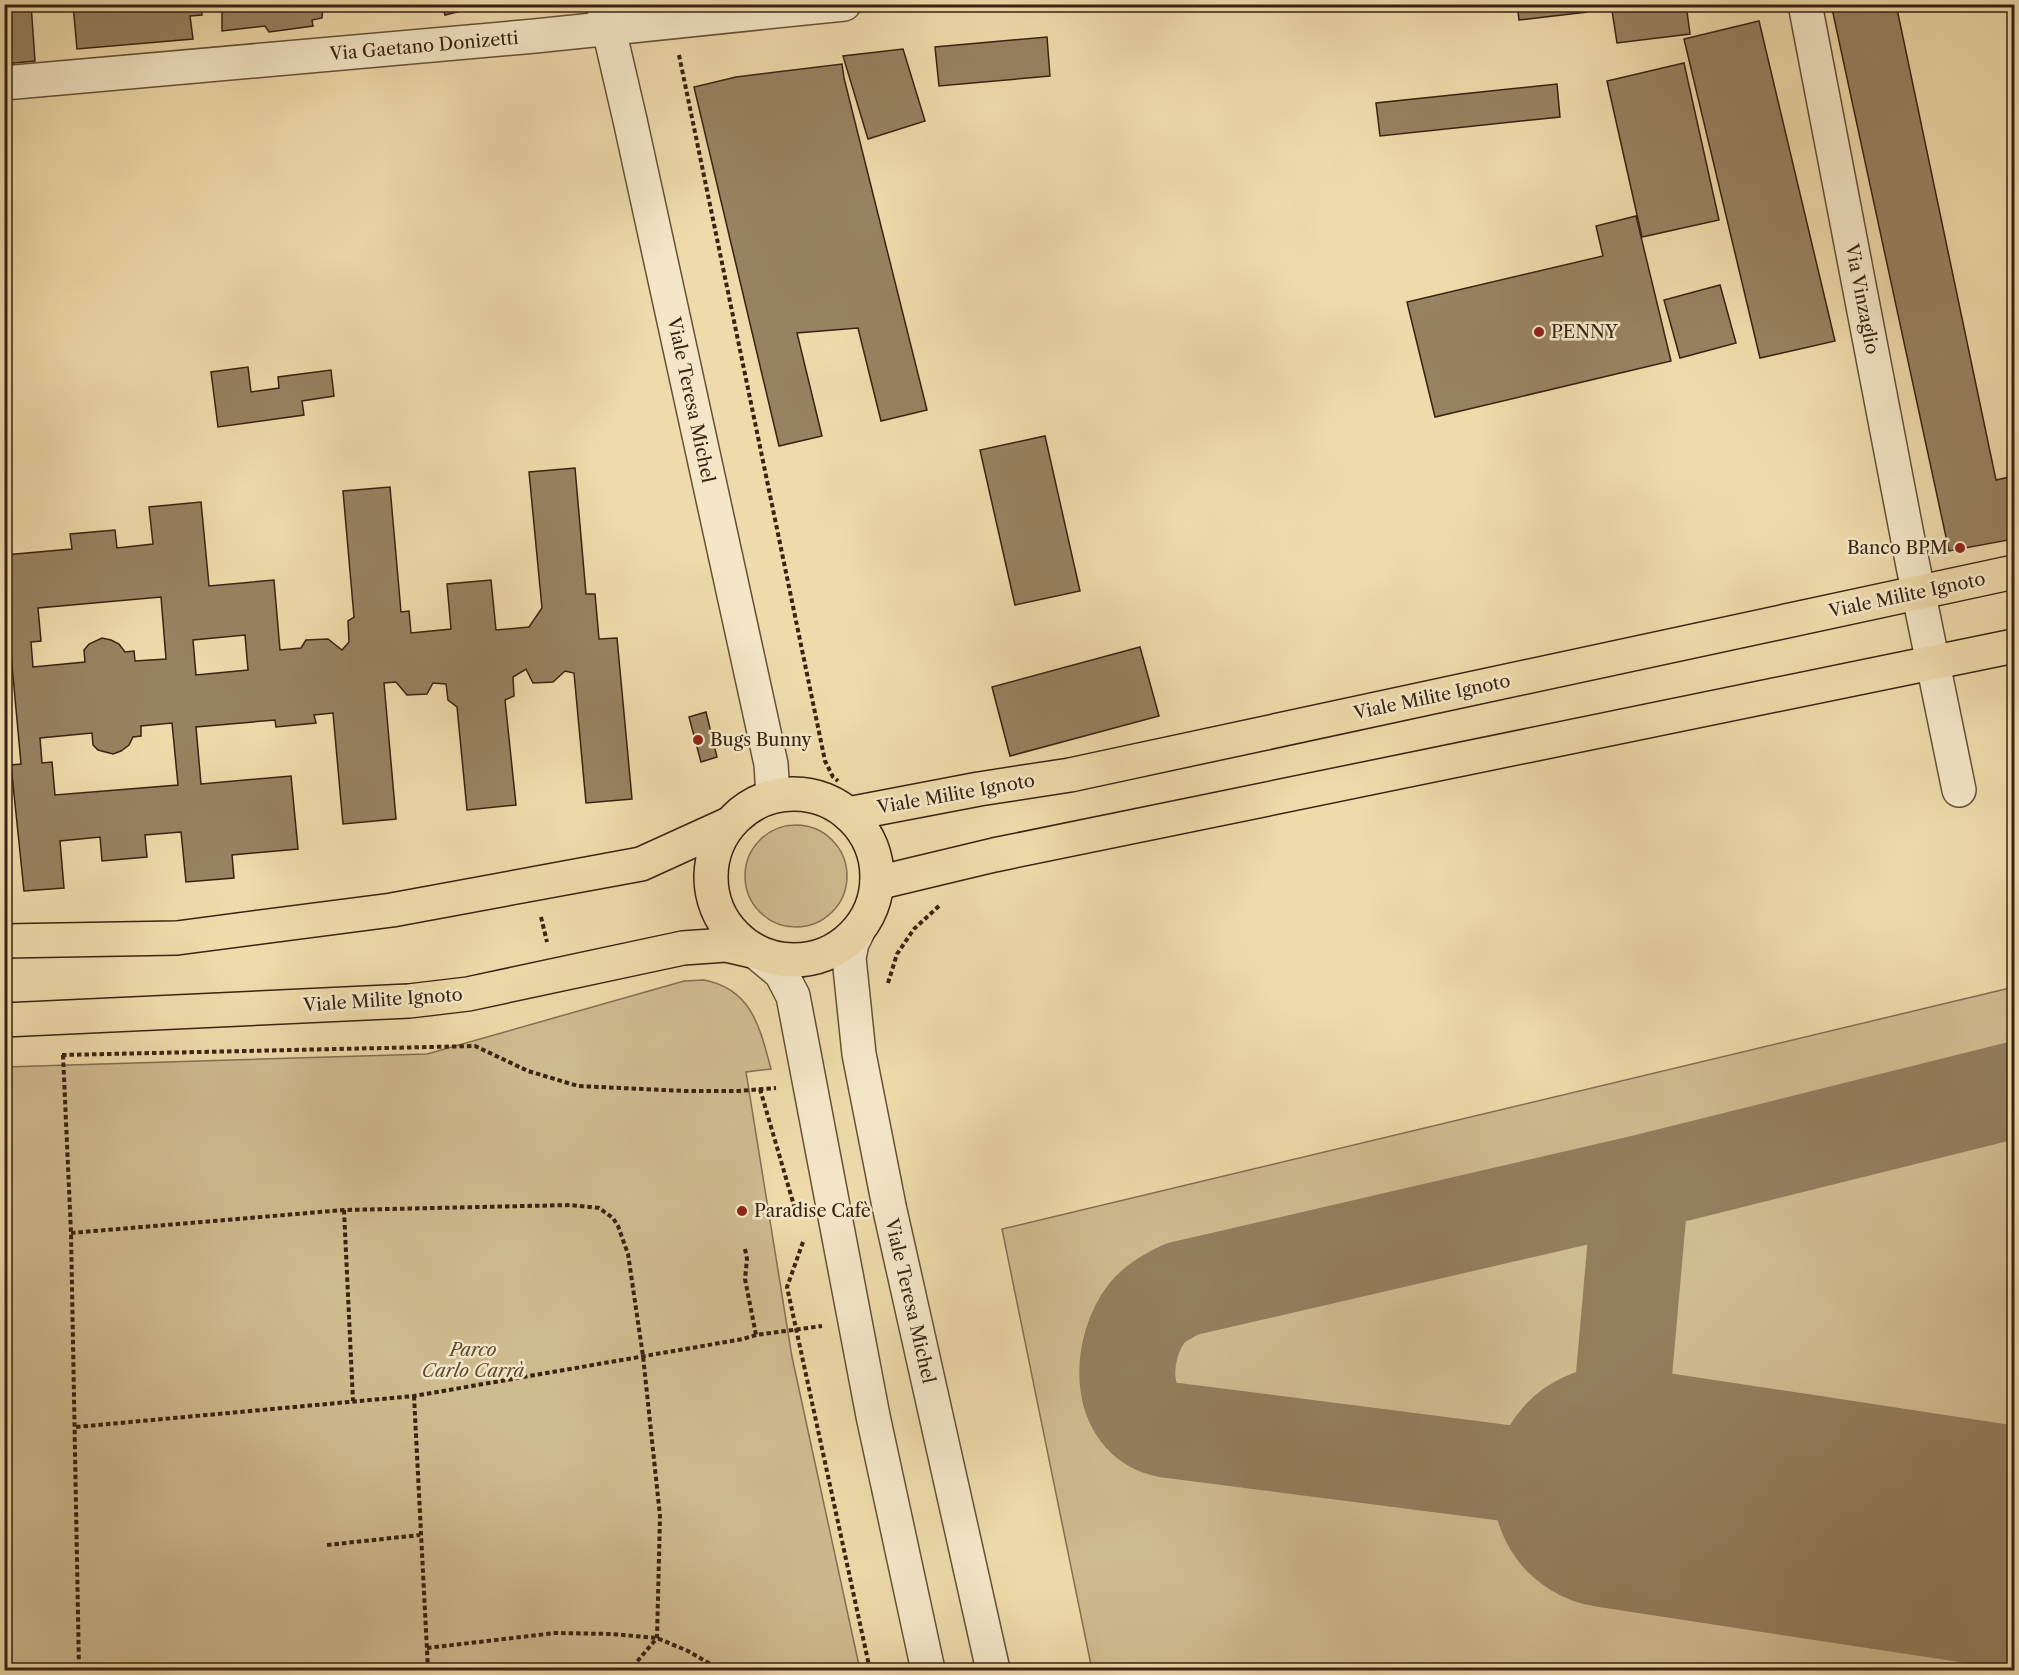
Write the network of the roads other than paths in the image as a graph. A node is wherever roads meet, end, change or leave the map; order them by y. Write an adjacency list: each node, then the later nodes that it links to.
1 (844, 4): 3 (street, Via Gaetano Donizetti)
2 (1805, 4): 6 (street, Via Vinzaglio)
3 (605, 16): 4 (street, Via Gaetano Donizetti); 10 (street, Viale Teresa Michel)
4 (4, 83)
5 (2014, 572): 6 (main road, Viale Milite Ignoto)
6 (1919, 593): 8 (street, Via Vinzaglio); 11 (main road, Viale Milite Ignoto)
7 (2014, 646): 8 (main road)
8 (1933, 663): 9 (street, Via Vinzaglio); 13 (main road)
9 (1959, 790)
10 (773, 796): 11 (main road); 12 (main road)
11 (846, 800): 13 (main road)
12 (729, 824): 15 (main road); 16 (main road)
13 (877, 883): 14 (main road)
14 (858, 930): 16 (main road); 19 (street, Viale Teresa Michel)
15 (4, 941)
16 (756, 952): 17 (main road, Viale Milite Ignoto); 18 (street)
17 (4, 1020)
18 (928, 1671)
19 (993, 1671)

